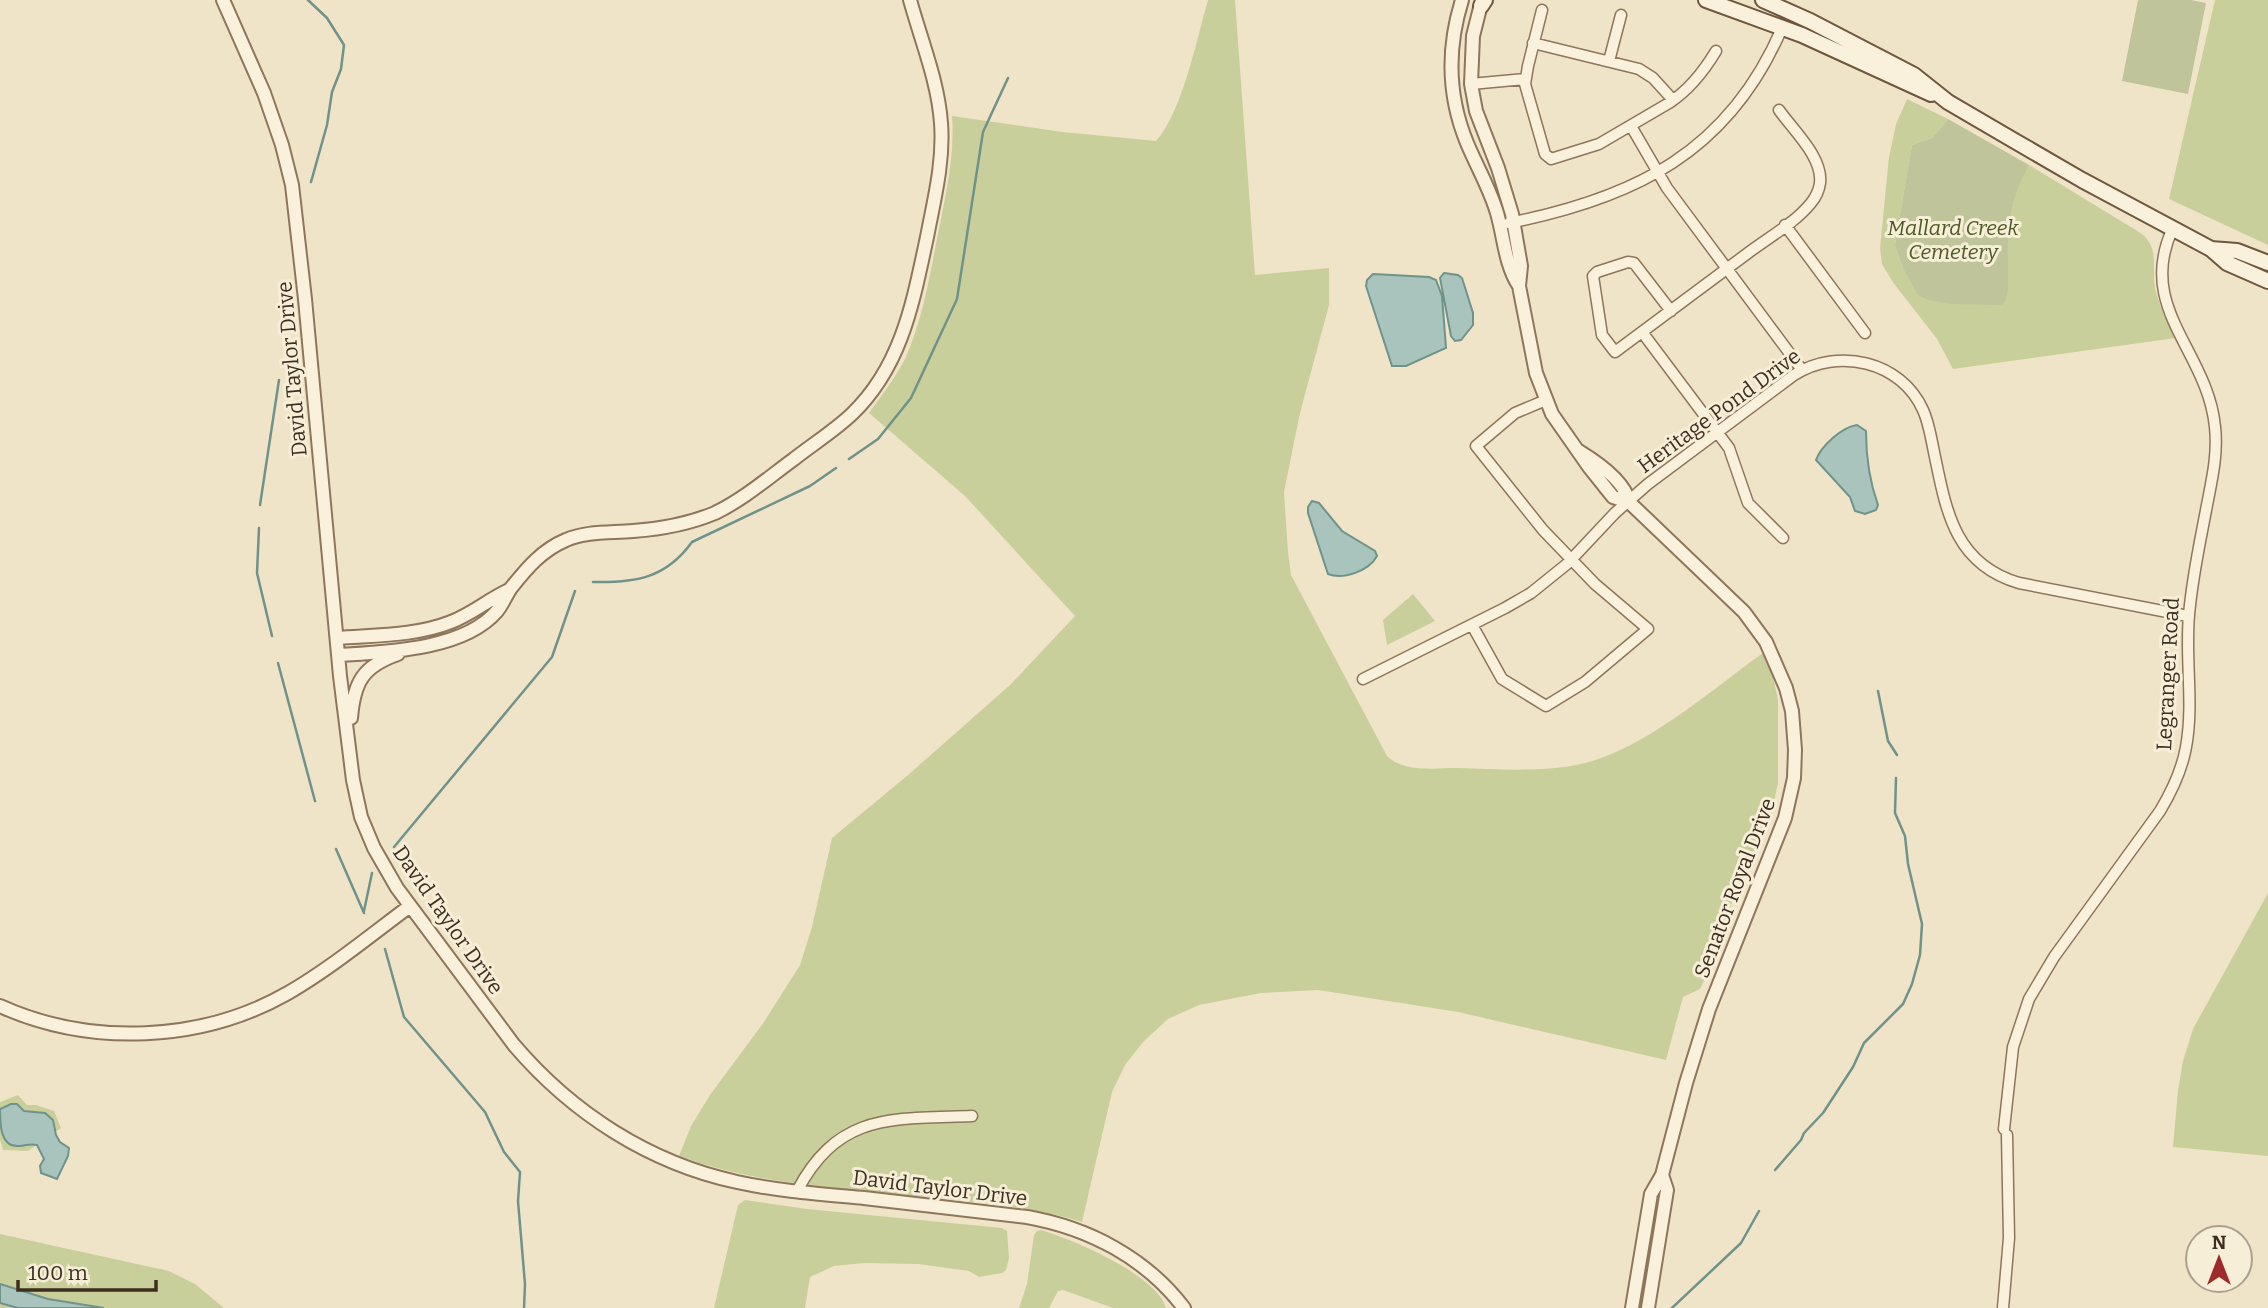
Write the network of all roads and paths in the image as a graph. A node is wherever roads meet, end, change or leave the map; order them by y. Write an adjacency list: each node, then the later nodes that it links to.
1 (223, 0): 41 (street, David Taylor Drive)
2 (910, 0): 38 (street)
3 (1462, 0): 21 (street)
4 (1706, 0): 9 (main road)
5 (1763, 0): 16 (main road)
6 (1483, 2): 14 (street)
7 (1542, 10): 10 (street)
8 (1620, 15): 12 (street)
9 (1782, 28): 16 (main road); 19 (street)
10 (1534, 43): 12 (street); 13 (street)
11 (1716, 51): 15 (street)
12 (1609, 61): 15 (street)
13 (1525, 79): 14 (street); 18 (street)
14 (1471, 84): 20 (street)
15 (1673, 100): 18 (street)
16 (1948, 102): 23 (main road)
17 (1779, 110): 22 (street)
18 (1631, 126): 19 (street)
19 (1658, 174): 20 (street); 26 (street)
20 (1514, 222): 21 (street); 28 (street)
21 (1500, 225): 28 (street)
22 (1785, 225): 26 (street); 31 (street)
23 (2173, 228): 24 (main road); 39 (street, Legranger Road)
24 (2211, 249): 25 (main road); 27 (main road)
25 (2268, 263)
26 (1727, 269): 29 (street); 32 (street)
27 (2268, 281)
28 (1519, 286): 33 (street, Senator Royal Drive)
29 (1671, 311): 30 (street); 30 (street)
30 (1642, 332): 34 (street)
31 (1865, 332)
32 (1802, 370): 34 (street, Heritage Pond Drive); 39 (street, Heritage Pond Drive)
33 (1546, 400): 35 (street, Senator Royal Drive); 37 (street)
34 (1717, 432): 35 (street, Heritage Pond Drive); 36 (street)
35 (1629, 502): 37 (street, Heritage Pond Drive); 49 (street, Senator Royal Drive)
36 (1783, 538)
37 (1571, 560): 40 (street, Heritage Pond Drive); 40 (street)
38 (509, 590): 41 (street); 42 (street)
39 (2188, 617): 54 (street, Legranger Road)
40 (1472, 625): 44 (street, Heritage Pond Drive)
41 (337, 638): 43 (street, David Taylor Drive)
42 (426, 645): 43 (street); 45 (street)
43 (338, 655): 45 (street, David Taylor Drive)
44 (1363, 679)
45 (350, 746): 46 (street, David Taylor Drive)
46 (410, 906): 47 (street); 50 (street, David Taylor Drive)
47 (0, 1006)
48 (972, 1116): 50 (street)
49 (1662, 1175): 52 (street, Senator Royal Drive); 53 (street, Senator Royal Drive)
50 (797, 1191): 51 (street, David Taylor Drive)
51 (1184, 1308)
52 (1632, 1308)
53 (1648, 1308)
54 (2003, 1308)

